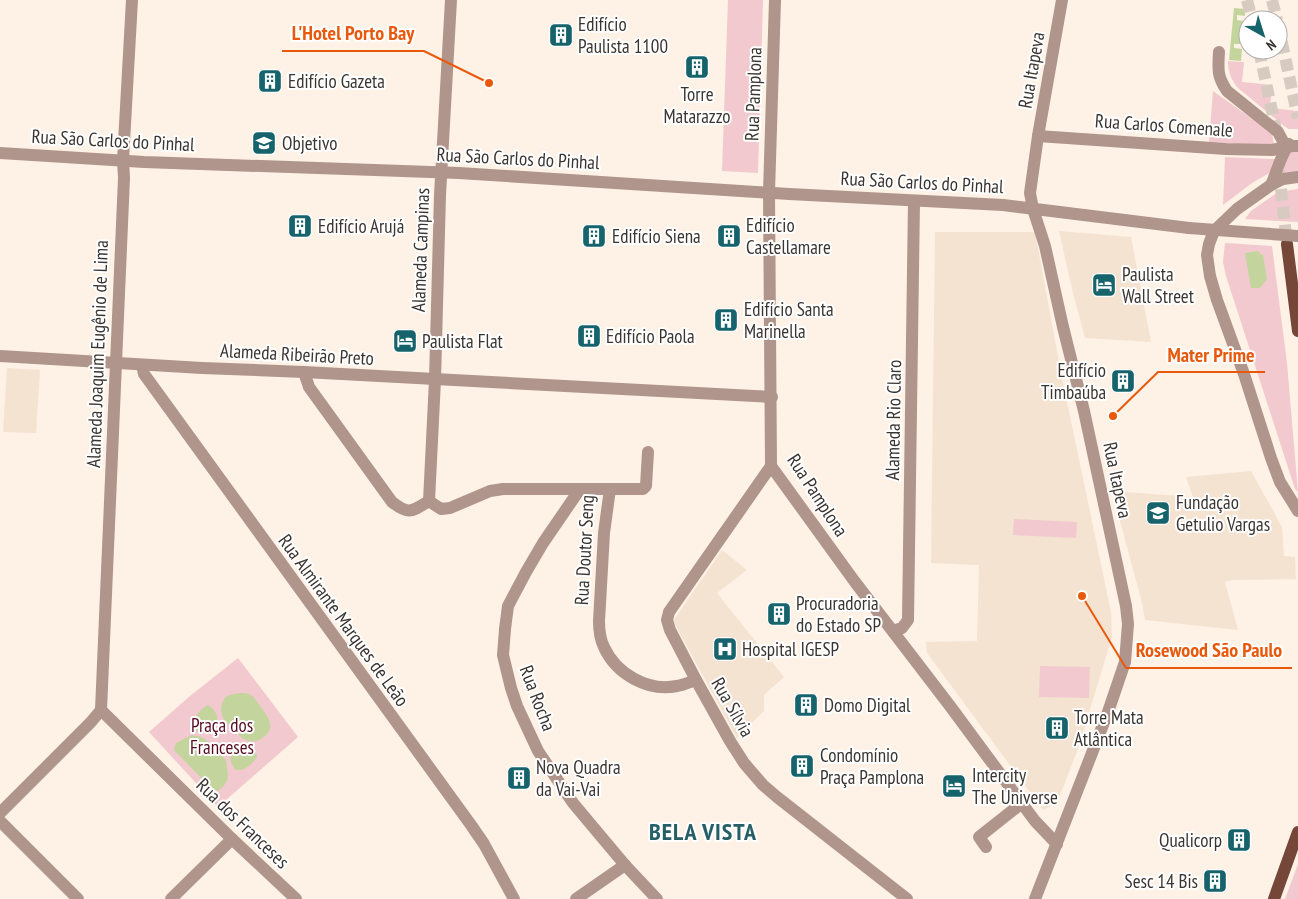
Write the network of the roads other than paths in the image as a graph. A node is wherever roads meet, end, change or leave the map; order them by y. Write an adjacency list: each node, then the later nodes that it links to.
1 (132, 0): 10 (street, Alameda Joaquim Eugênio de Lima)
2 (451, 0): 11 (street, Alameda Campinas)
3 (774, 0): 14 (street, Rua Pamplona)
4 (1062, 0): 6 (street, Rua Itapeva)
5 (1219, 52): 8 (street)
6 (1038, 136): 8 (street, Rua Carlos Comenale); 16 (street, Rua Itapeva)
7 (1298, 138): 8 (street)
8 (1292, 146): 13 (street)
9 (0, 154): 10 (street, Rua São Carlos do Pinhal)
10 (123, 160): 11 (street, Rua São Carlos do Pinhal); 21 (street, Alameda Joaquim Eugênio de Lima)
11 (441, 173): 14 (street, Rua São Carlos do Pinhal); 24 (street, Alameda Campinas)
12 (1298, 177): 13 (street)
13 (1271, 185): 31 (street)
14 (769, 192): 15 (street, Rua São Carlos do Pinhal); 25 (street, Rua Pamplona)
15 (914, 201): 16 (street, Rua São Carlos do Pinhal); 32 (street, Alameda Rio Claro)
16 (1033, 209): 17 (street, Rua São Carlos do Pinhal, bridge); 41 (street, Rua Itapeva)
17 (1298, 236)
18 (1287, 244): 19 (main road)
19 (1298, 331)
20 (0, 356): 21 (street, Alameda Ribeirão Preto)
21 (116, 363): 22 (street, Alameda Ribeirão Preto); 34 (street, Alameda Joaquim Eugênio de Lima)
22 (142, 365): 23 (street, Alameda Ribeirão Preto); 47 (street, Rua Almirante Marques de Leão)
23 (304, 372): 24 (street, Alameda Ribeirão Preto); 30 (street)
24 (435, 380): 25 (street, Alameda Ribeirão Preto); 30 (street, Alameda Campinas)
25 (772, 397): 27 (street, Rua Pamplona)
26 (648, 452): 29 (street)
27 (772, 466): 32 (street, Rua Pamplona); 33 (street, Rua Sílvia)
28 (580, 489): 29 (street, Rua Doutor Seng); 30 (street, Rua Doutor Seng); 42 (street, Rua Rocha)
29 (610, 489): 33 (street, Rua Doutor Seng)
30 (428, 501)
31 (1298, 511)
32 (893, 631): 35 (street, Rua Pamplona)
33 (696, 680): 49 (street, Rua Sílvia)
34 (101, 710): 36 (street); 40 (street, Rua dos Franceses)
35 (1022, 803): 39 (street); 41 (street, Rua Pamplona)
36 (0, 813)
37 (0, 821): 44 (street)
38 (1298, 832): 51 (main road)
39 (979, 837)
40 (232, 839): 45 (street); 46 (street, Rua dos Franceses)
41 (1057, 844): 50 (street, Rua Itapeva)
42 (625, 865): 43 (street); 48 (street, Rua Rocha)
43 (581, 898)
44 (78, 899)
45 (171, 899)
46 (296, 899)
47 (514, 899)
48 (657, 899)
49 (906, 899)
50 (1035, 899)
51 (1274, 899)

